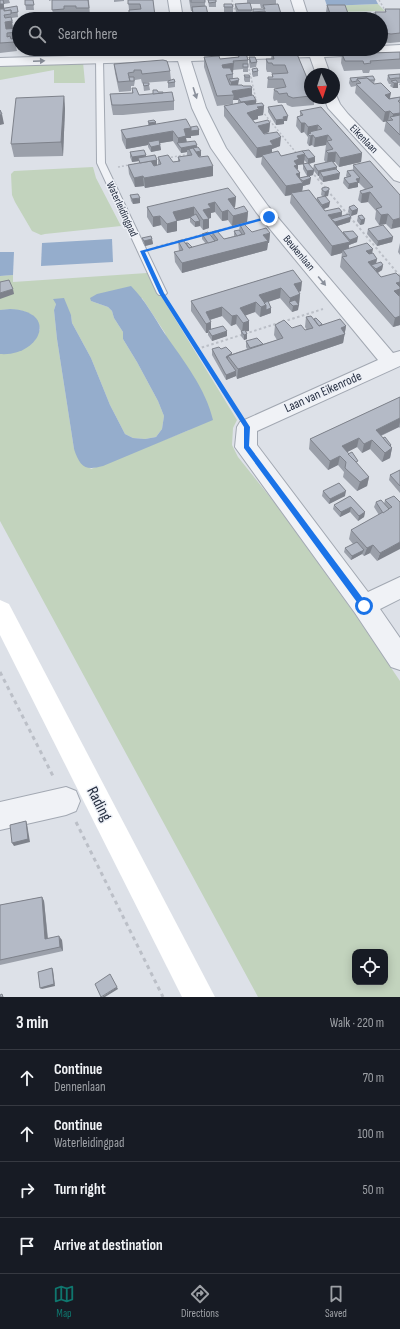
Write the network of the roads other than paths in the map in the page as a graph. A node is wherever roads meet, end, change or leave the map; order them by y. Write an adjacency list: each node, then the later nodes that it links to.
1 (174, 0): 3 (street)
2 (296, 0): 4 (street)
3 (176, 12)
4 (300, 12)
5 (388, 49): 6 (street)
6 (400, 49)
7 (140, 56): 10 (street)
8 (183, 56): 16 (street, Beukenlaan, one-way to 16)
9 (317, 56): 12 (street)
10 (99, 59): 11 (street, one-way to 10); 15 (lane, Waterleidingpad)
11 (0, 62)
12 (320, 68)
13 (334, 104): 14 (street, Eikenlaan)
14 (400, 177)
15 (162, 293)
16 (395, 360): 18 (street, Laan van Eikenrode)
17 (400, 587): 18 (street)
18 (364, 606): 20 (street)
19 (0, 611): 23 (main road, Rading)
20 (400, 659)
21 (66, 801): 22 (street, Rading)
22 (0, 816)
23 (199, 997)

